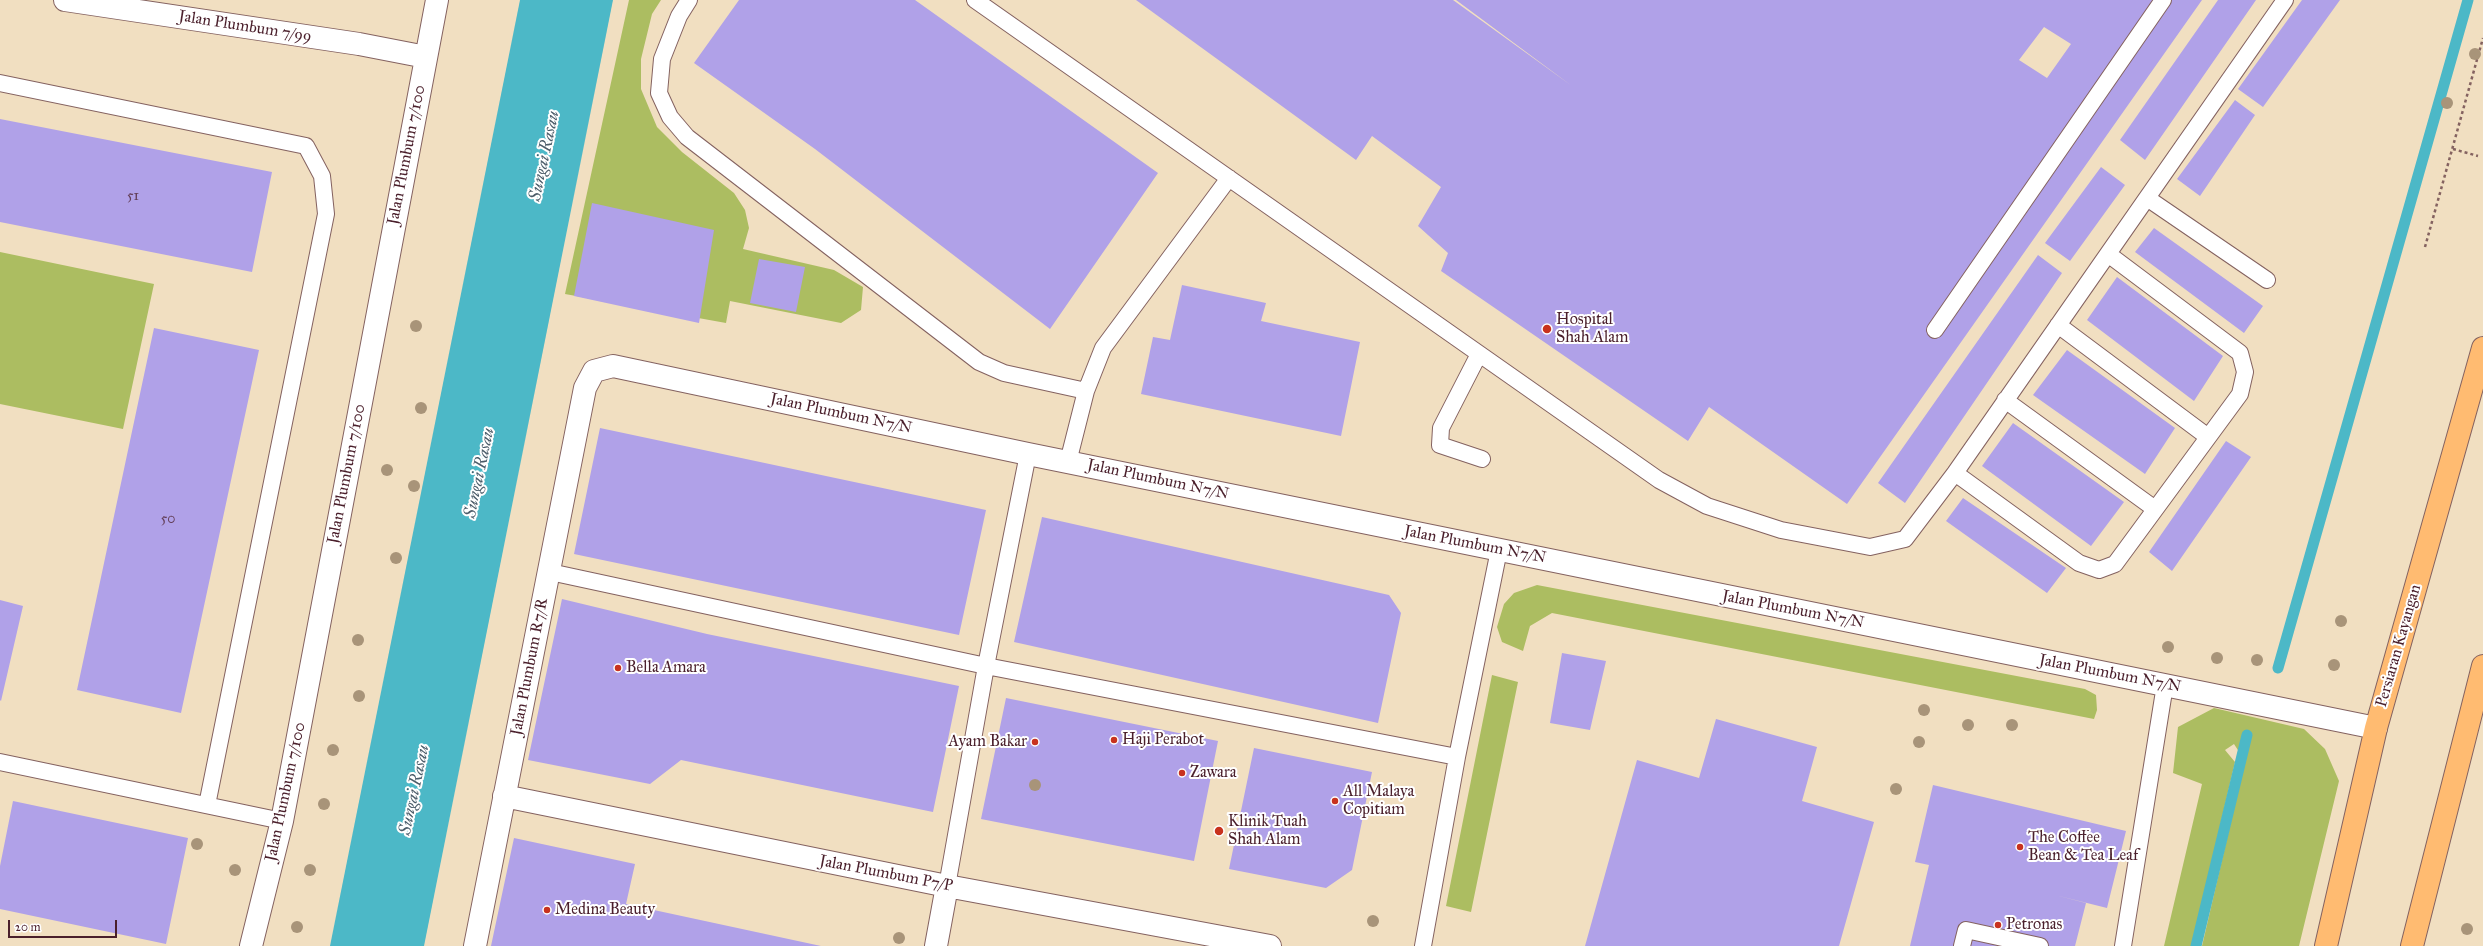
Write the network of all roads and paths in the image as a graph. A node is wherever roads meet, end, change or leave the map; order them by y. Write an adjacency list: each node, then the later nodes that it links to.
1 (65, 0): 8 (street, Jalan Plumbum 7/99)
2 (437, 0): 8 (street, Jalan Plumbum 7/100)
3 (689, 0): 22 (lane)
4 (975, 0): 12 (lane)
5 (2163, 0): 18 (lane)
6 (2285, 0): 13 (lane)
7 (2483, 38): 10 (path)
8 (426, 57): 40 (street, Jalan Plumbum 7/100)
9 (0, 83): 39 (lane)
10 (2453, 149): 11 (path); 14 (path)
11 (2478, 156)
12 (1229, 178): 20 (lane); 22 (lane)
13 (2147, 198): 15 (lane); 16 (lane)
14 (2425, 246)
15 (2108, 254): 17 (lane); 24 (lane)
16 (2267, 280)
17 (2058, 326): 23 (lane); 24 (lane)
18 (1935, 330)
19 (2483, 348): 35 (main road, Persiaran Kayangan)
20 (1480, 354): 26 (lane); 28 (lane)
21 (585, 388): 25 (street, Jalan Plumbum N7/N); 31 (street, Jalan Plumbum R7/R)
22 (1086, 391): 27 (lane)
23 (2005, 400): 28 (lane); 29 (lane)
24 (2208, 437): 29 (lane)
25 (1028, 454): 27 (street, Jalan Plumbum N7/N); 32 (lane)
26 (1482, 459)
27 (1068, 462): 30 (street, Jalan Plumbum N7/N)
28 (1955, 474): 29 (lane)
29 (2155, 509)
30 (1499, 550): 34 (street, Jalan Plumbum N7/N); 36 (lane)
31 (550, 572): 32 (lane); 38 (street, Jalan Plumbum R7/R)
32 (986, 666): 36 (lane); 41 (lane)
33 (2483, 666): 52 (main road)
34 (2165, 685): 35 (street, Jalan Plumbum N7/N); 50 (lane)
35 (2376, 728): 51 (main road, Persiaran Kayangan)
36 (1457, 757): 47 (lane)
37 (0, 762): 39 (lane)
38 (504, 796): 41 (street, Jalan Plumbum P7/P); 44 (street, Jalan Plumbum R7/R)
39 (207, 805): 40 (lane)
40 (282, 821): 43 (street, Jalan Plumbum 7/100)
41 (947, 886): 42 (street, Jalan Plumbum P7/P); 45 (street)
42 (1197, 939): 46 (street, Jalan Plumbum P7/P)
43 (251, 946)
44 (475, 946)
45 (936, 946)
46 (1270, 946)
47 (1423, 946)
48 (1962, 946): 49 (lane)
49 (2040, 946)
50 (2123, 946)
51 (2326, 946)
52 (2412, 946)

